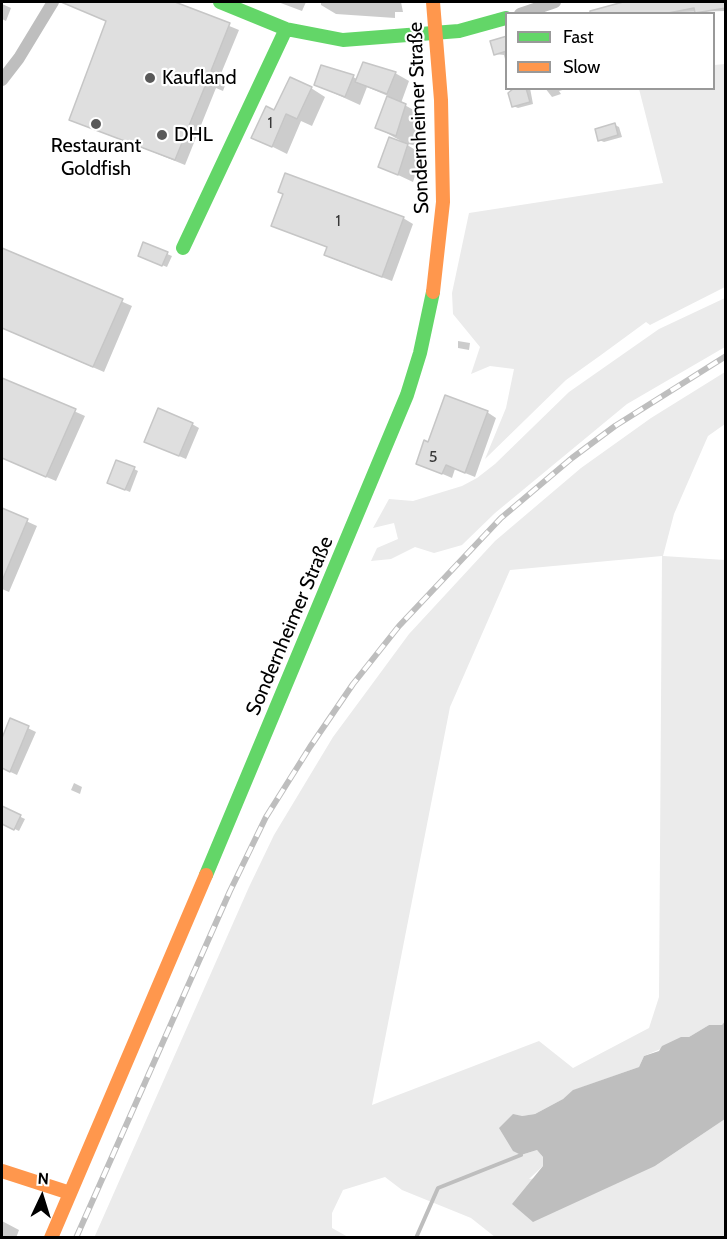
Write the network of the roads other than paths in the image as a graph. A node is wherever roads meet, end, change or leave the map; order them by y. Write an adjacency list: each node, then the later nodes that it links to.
1 (53, 2): 9 (street)
2 (220, 2): 7 (main road)
3 (433, 2): 8 (main road, Sondernheimer Straße)
4 (555, 2): 5 (street)
5 (526, 12)
6 (505, 19): 8 (main road)
7 (286, 29): 8 (main road); 10 (main road)
8 (436, 33): 12 (main road, Sondernheimer Straße)
9 (2, 80)
10 (183, 248)
11 (2, 1171): 12 (main road)
12 (70, 1193): 13 (main road, Sondernheimer Straße)
13 (51, 1238)

